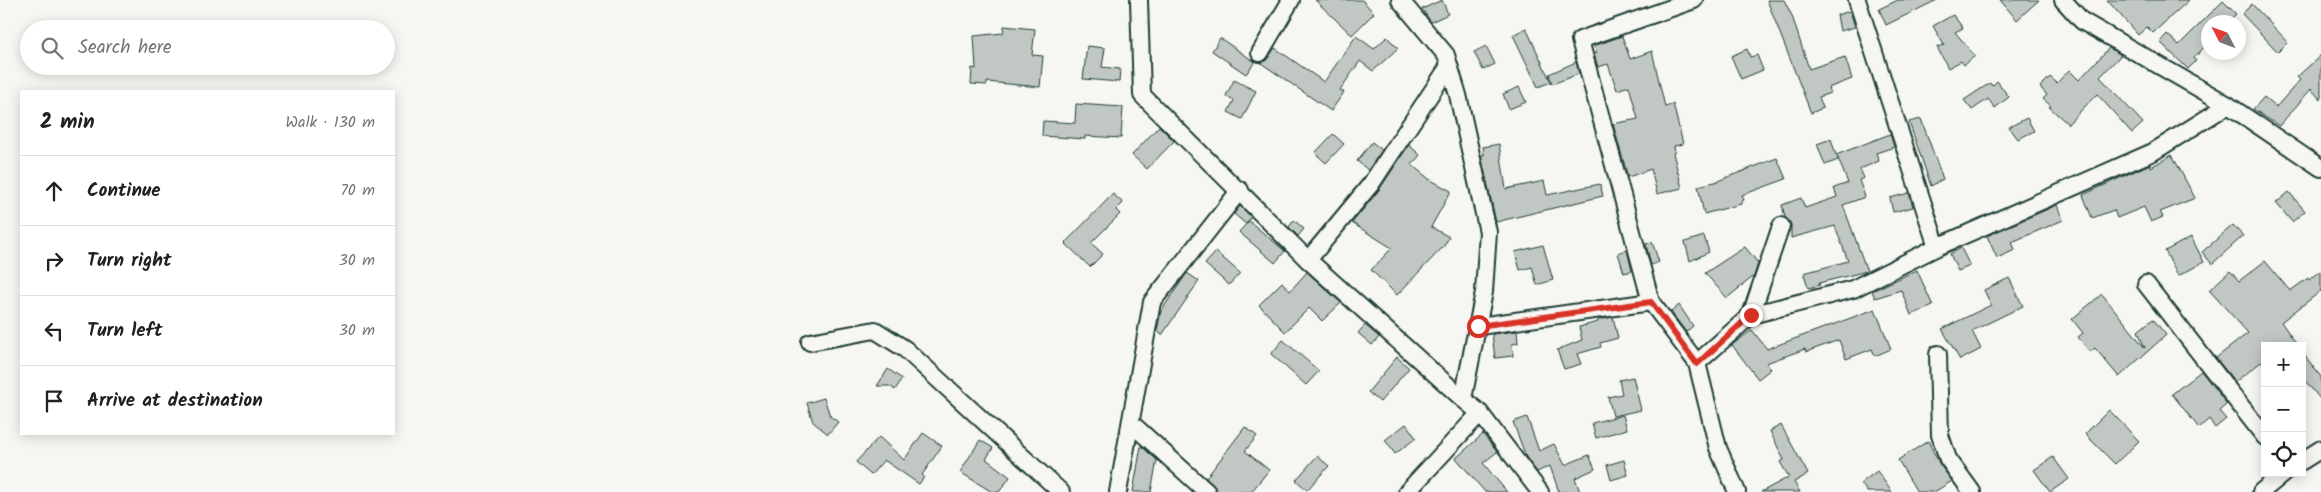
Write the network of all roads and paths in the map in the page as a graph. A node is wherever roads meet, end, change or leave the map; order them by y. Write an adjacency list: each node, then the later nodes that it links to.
1 (1139, 0): 11 (street)
2 (1291, 0): 7 (street)
3 (1400, 0): 8 (street)
4 (1694, 0): 16 (street)
5 (1857, 0): 13 (street)
6 (2063, 0): 9 (street)
7 (1260, 54)
8 (1449, 66): 14 (street); 18 (street)
9 (2228, 105): 10 (street); 13 (street)
10 (2320, 164)
11 (1240, 190): 14 (street); 24 (street)
12 (1781, 226): 17 (street)
13 (1937, 246): 17 (street)
14 (1308, 260): 22 (street)
15 (2146, 284): 25 (street)
16 (1651, 302): 18 (street); 21 (street)
17 (1751, 315): 21 (street)
18 (1478, 326): 22 (street)
19 (810, 342): 29 (street)
20 (1938, 354): 35 (street)
21 (1697, 364): 34 (street)
22 (1463, 399): 23 (street)
23 (1480, 413): 32 (street); 33 (street)
24 (1131, 423): 30 (street); 31 (street)
25 (2261, 432)
26 (2321, 449): 27 (street)
27 (2306, 458)
28 (2279, 477): 36 (street)
29 (1061, 492)
30 (1118, 492)
31 (1208, 492)
32 (1407, 492)
33 (1540, 492)
34 (1737, 492)
35 (1972, 492)
36 (2261, 492)

